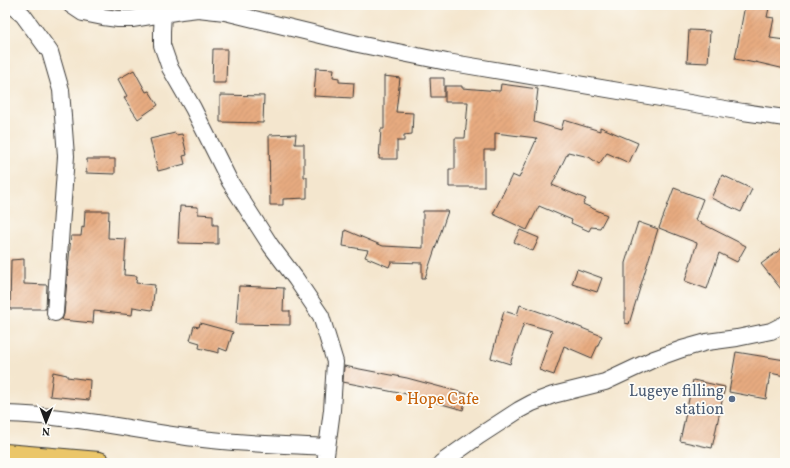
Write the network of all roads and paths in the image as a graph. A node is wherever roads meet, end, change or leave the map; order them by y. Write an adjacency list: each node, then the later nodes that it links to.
1 (11, 5): 5 (street)
2 (72, 5): 3 (street)
3 (163, 14): 4 (street); 8 (street)
4 (785, 118)
5 (55, 313)
6 (785, 324): 12 (street)
7 (5, 414): 8 (street)
8 (327, 447): 11 (street)
9 (5, 456): 10 (highway)
10 (99, 463)
11 (325, 463)
12 (441, 463)

